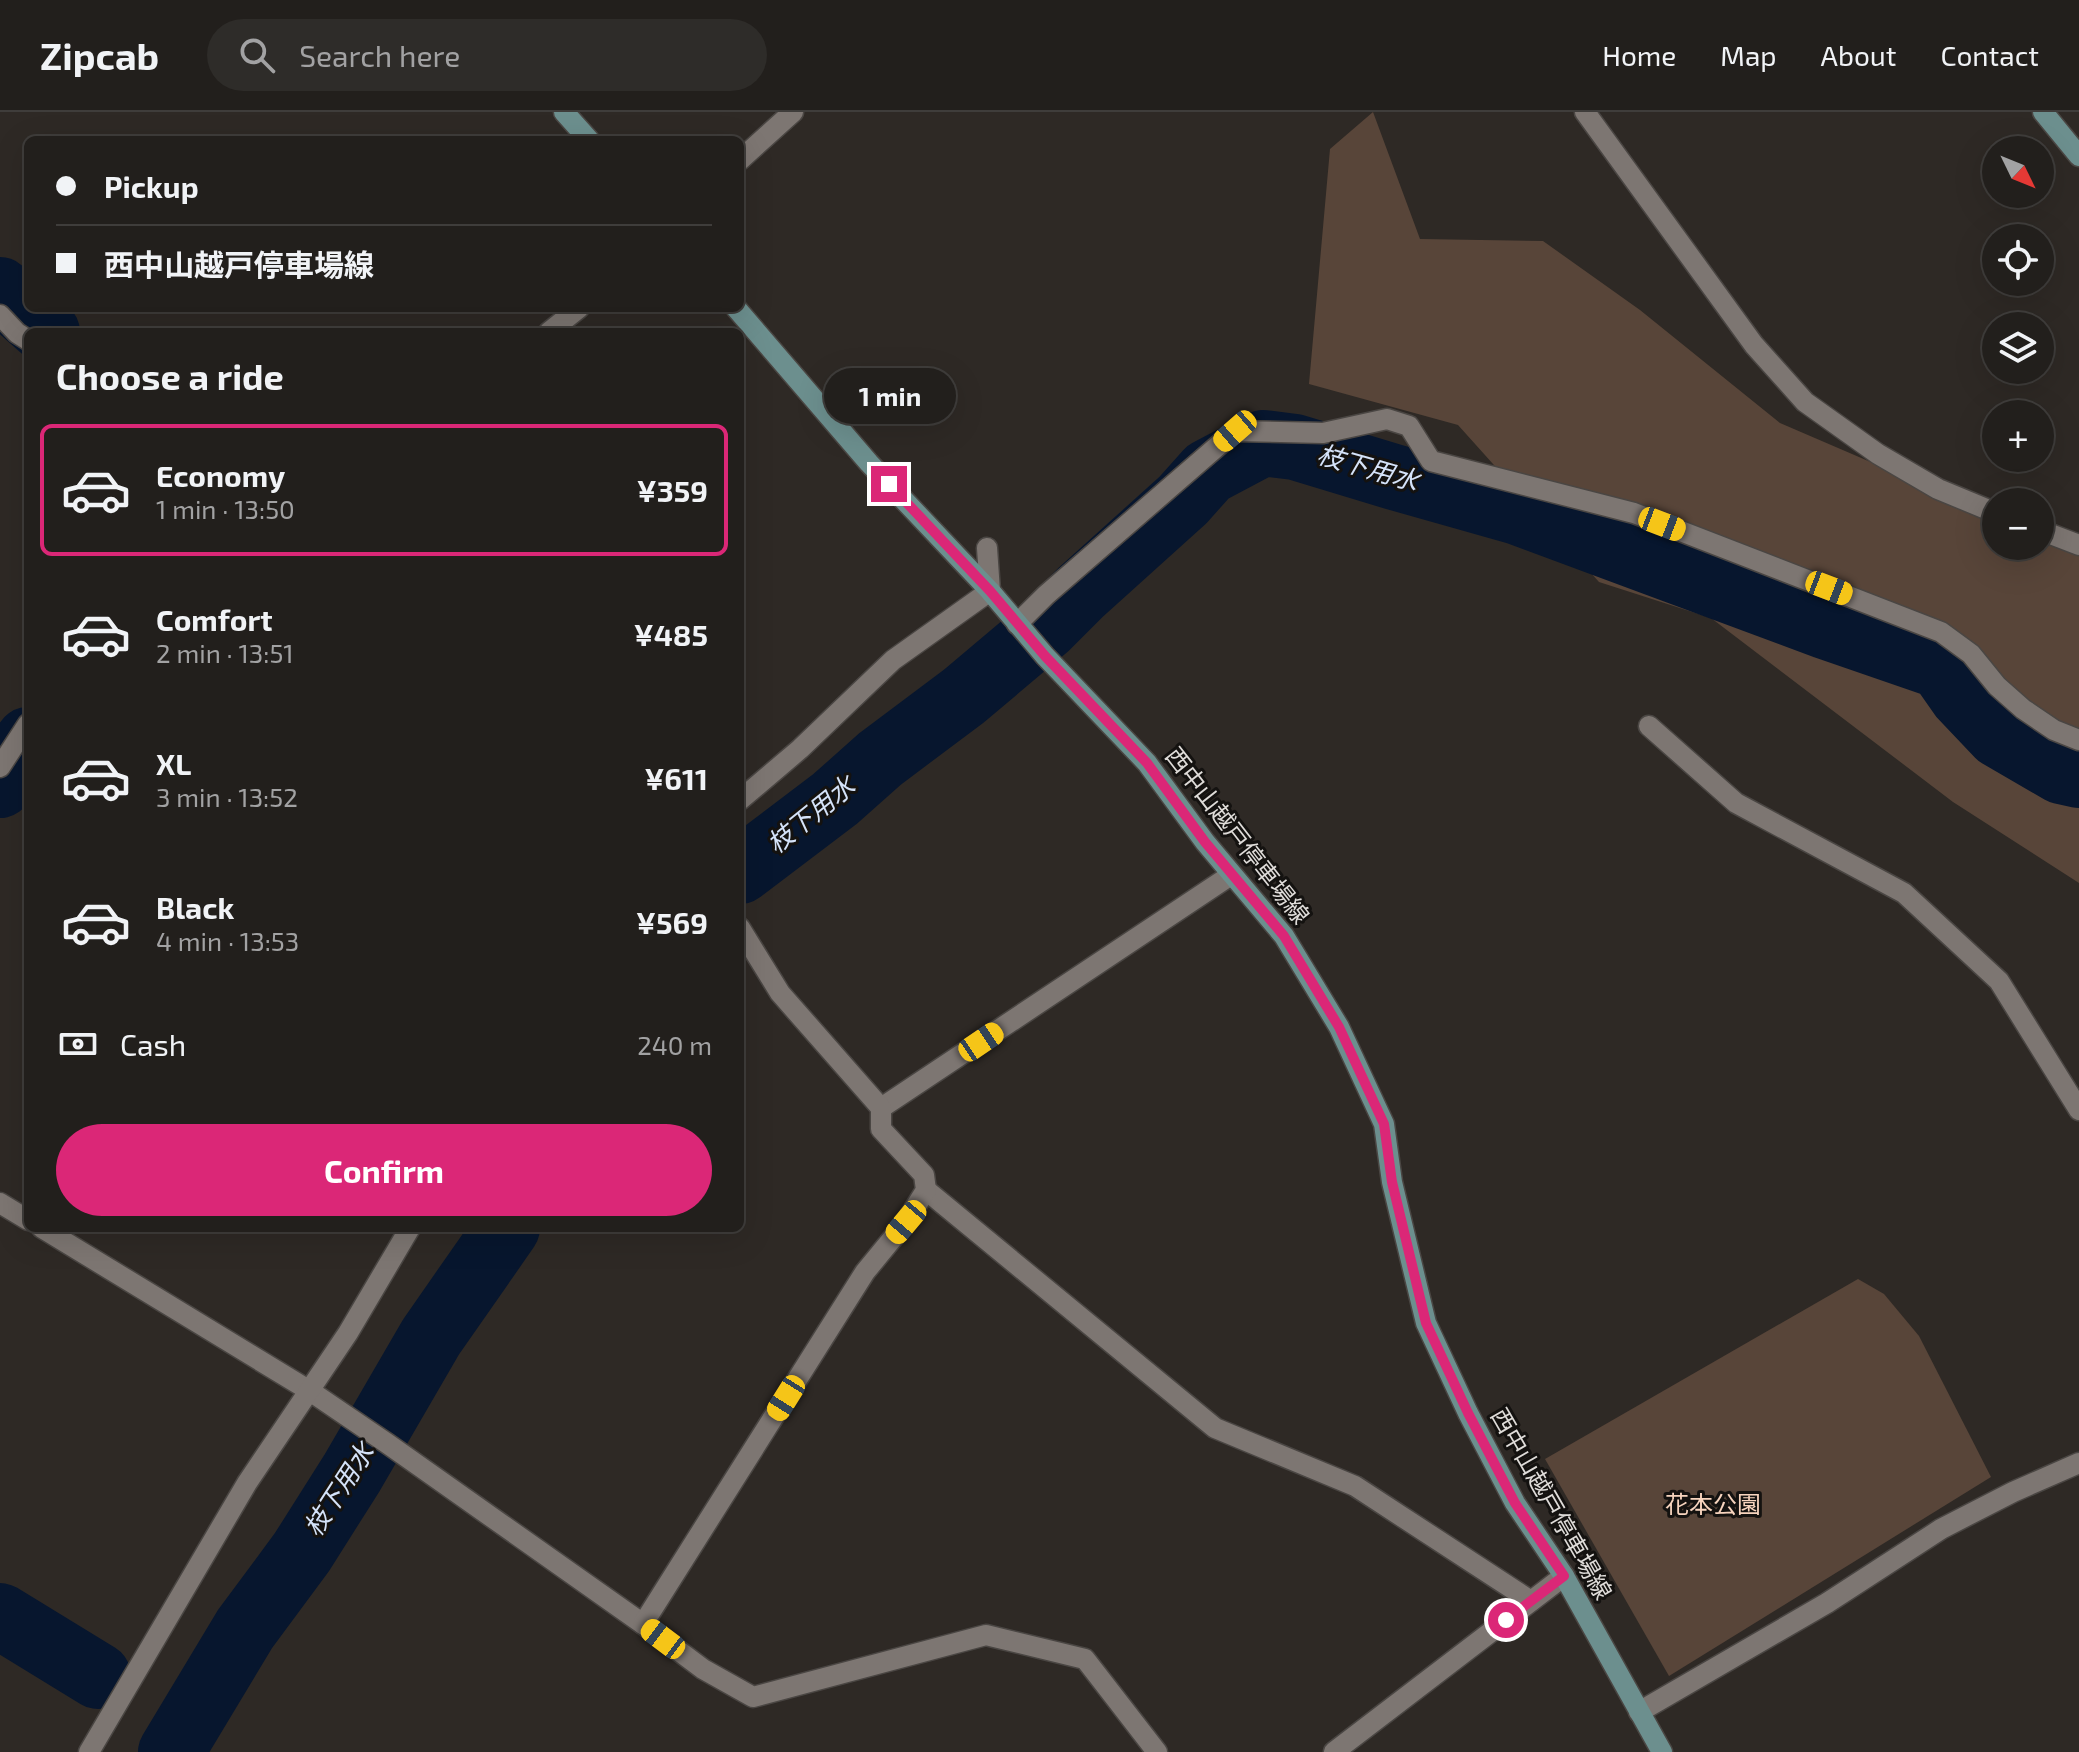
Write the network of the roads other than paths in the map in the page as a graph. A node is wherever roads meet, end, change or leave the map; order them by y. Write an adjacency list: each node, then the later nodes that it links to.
1 (564, 112): 5 (main road)
2 (793, 112): 6 (street)
3 (1585, 112): 13 (street)
4 (2043, 112): 7 (main road)
5 (585, 136)
6 (744, 156)
7 (2079, 156)
8 (574, 312): 11 (street)
9 (739, 312): 17 (main road, 西中山越戸停車場線)
10 (0, 315): 12 (street)
11 (554, 328)
12 (24, 337)
13 (1982, 507)
14 (2054, 535): 15 (street)
15 (2079, 545)
16 (987, 548): 17 (street)
17 (990, 591): 18 (main road, 西中山越戸停車場線); 23 (street)
18 (1017, 624): 21 (street); 24 (main road, 西中山越戸停車場線)
19 (1649, 726): 27 (street)
20 (24, 730): 22 (street)
21 (2079, 740)
22 (0, 767)
23 (744, 797)
24 (1231, 875): 26 (street); 35 (main road, 西中山越戸停車場線)
25 (744, 934): 26 (street)
26 (881, 1108): 28 (street)
27 (2079, 1110)
28 (926, 1190): 36 (street); 37 (street)
29 (0, 1203): 30 (street)
30 (24, 1218)
31 (49, 1232): 33 (street)
32 (408, 1232): 33 (street)
33 (310, 1391): 37 (street); 39 (street)
34 (2079, 1463): 38 (street)
35 (1564, 1576): 36 (street); 38 (main road, 西中山越戸停車場線)
36 (1531, 1601): 41 (street)
37 (643, 1624): 40 (street)
38 (1639, 1712): 42 (main road, 西中山越戸停車場線)
39 (89, 1752)
40 (1157, 1752)
41 (1334, 1752)
42 (1662, 1752)

